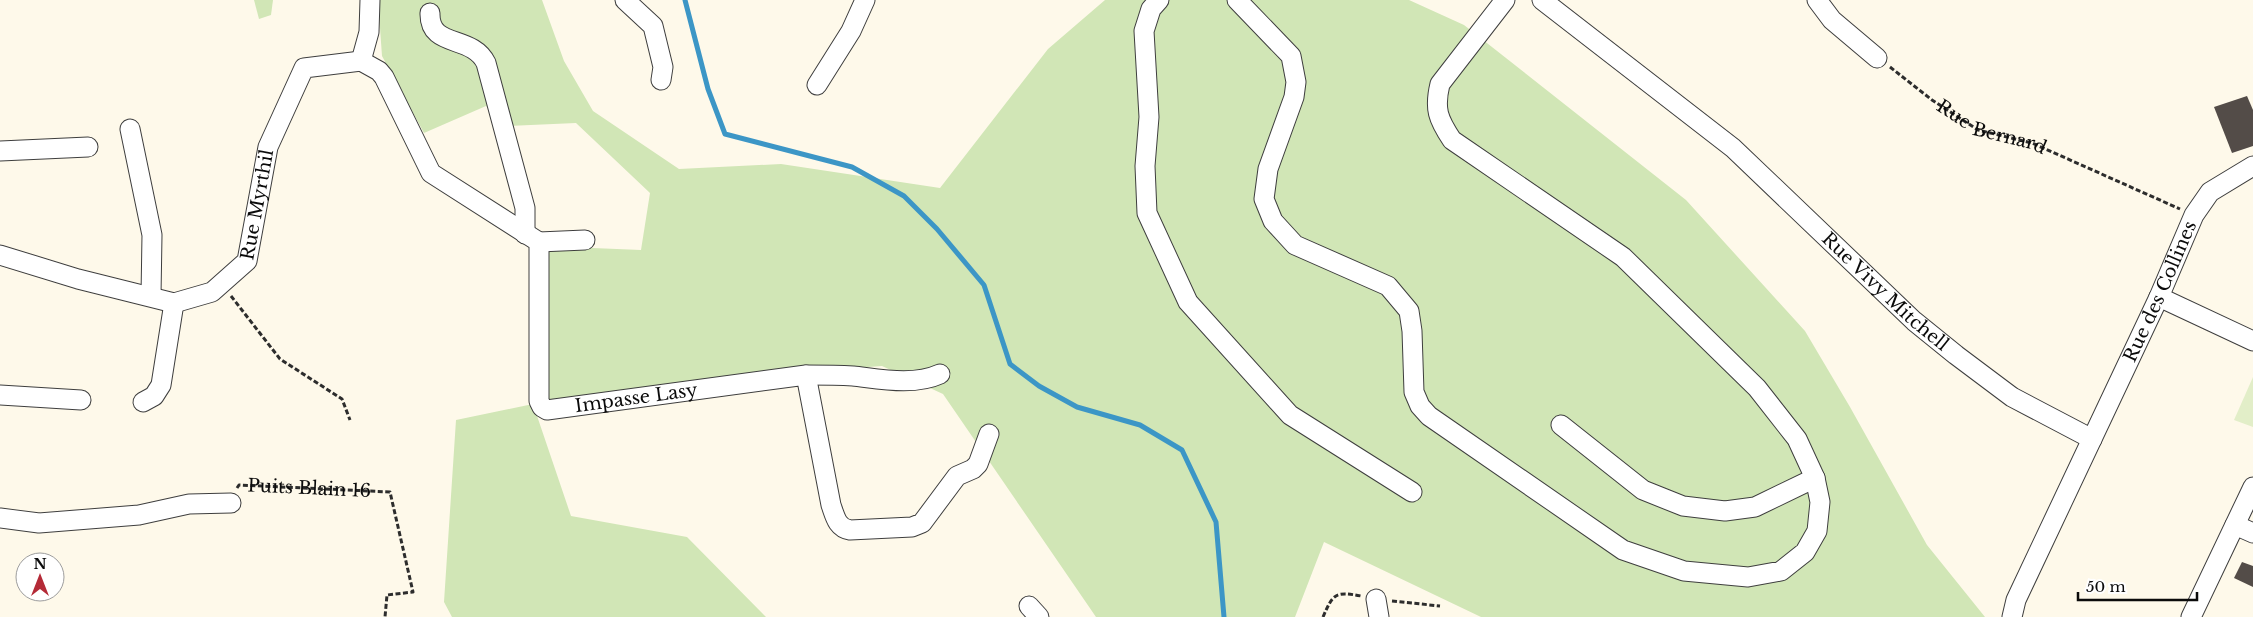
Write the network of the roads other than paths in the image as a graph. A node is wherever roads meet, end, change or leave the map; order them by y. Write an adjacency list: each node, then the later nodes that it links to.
1 (370, 0): 11 (street)
2 (625, 0): 12 (street)
3 (865, 0): 13 (street)
4 (1159, 0): 35 (street)
5 (1237, 0): 33 (street)
6 (1505, 0): 33 (street)
7 (1542, 0): 32 (street, Rue Vivy Mitchell)
8 (1817, 0): 10 (street)
9 (430, 13): 18 (street)
10 (1877, 58)
11 (361, 61): 18 (street); 23 (street, Rue Myrthil)
12 (661, 80)
13 (817, 84)
14 (130, 129): 21 (street)
15 (88, 147): 16 (street)
16 (0, 151)
17 (2253, 166): 22 (street, Rue des Collines)
18 (532, 238): 19 (street); 26 (street, Impasse Lasy)
19 (585, 240)
20 (0, 255): 21 (street)
21 (151, 296): 23 (street)
22 (2158, 297): 24 (street); 32 (street, Rue des Collines)
23 (174, 303): 29 (street)
24 (2253, 341)
25 (940, 374): 26 (street)
26 (806, 375): 31 (street)
27 (0, 396): 28 (street)
28 (81, 400)
29 (143, 402)
30 (1561, 425): 33 (street)
31 (989, 434)
32 (2092, 439): 40 (street)
33 (1815, 478)
34 (2253, 487): 38 (street)
35 (1412, 492)
36 (231, 503): 37 (street, Puits Blain 16)
37 (0, 518)
38 (2235, 525): 39 (street); 41 (street)
39 (2253, 533)
40 (2012, 617)
41 (2191, 617)

